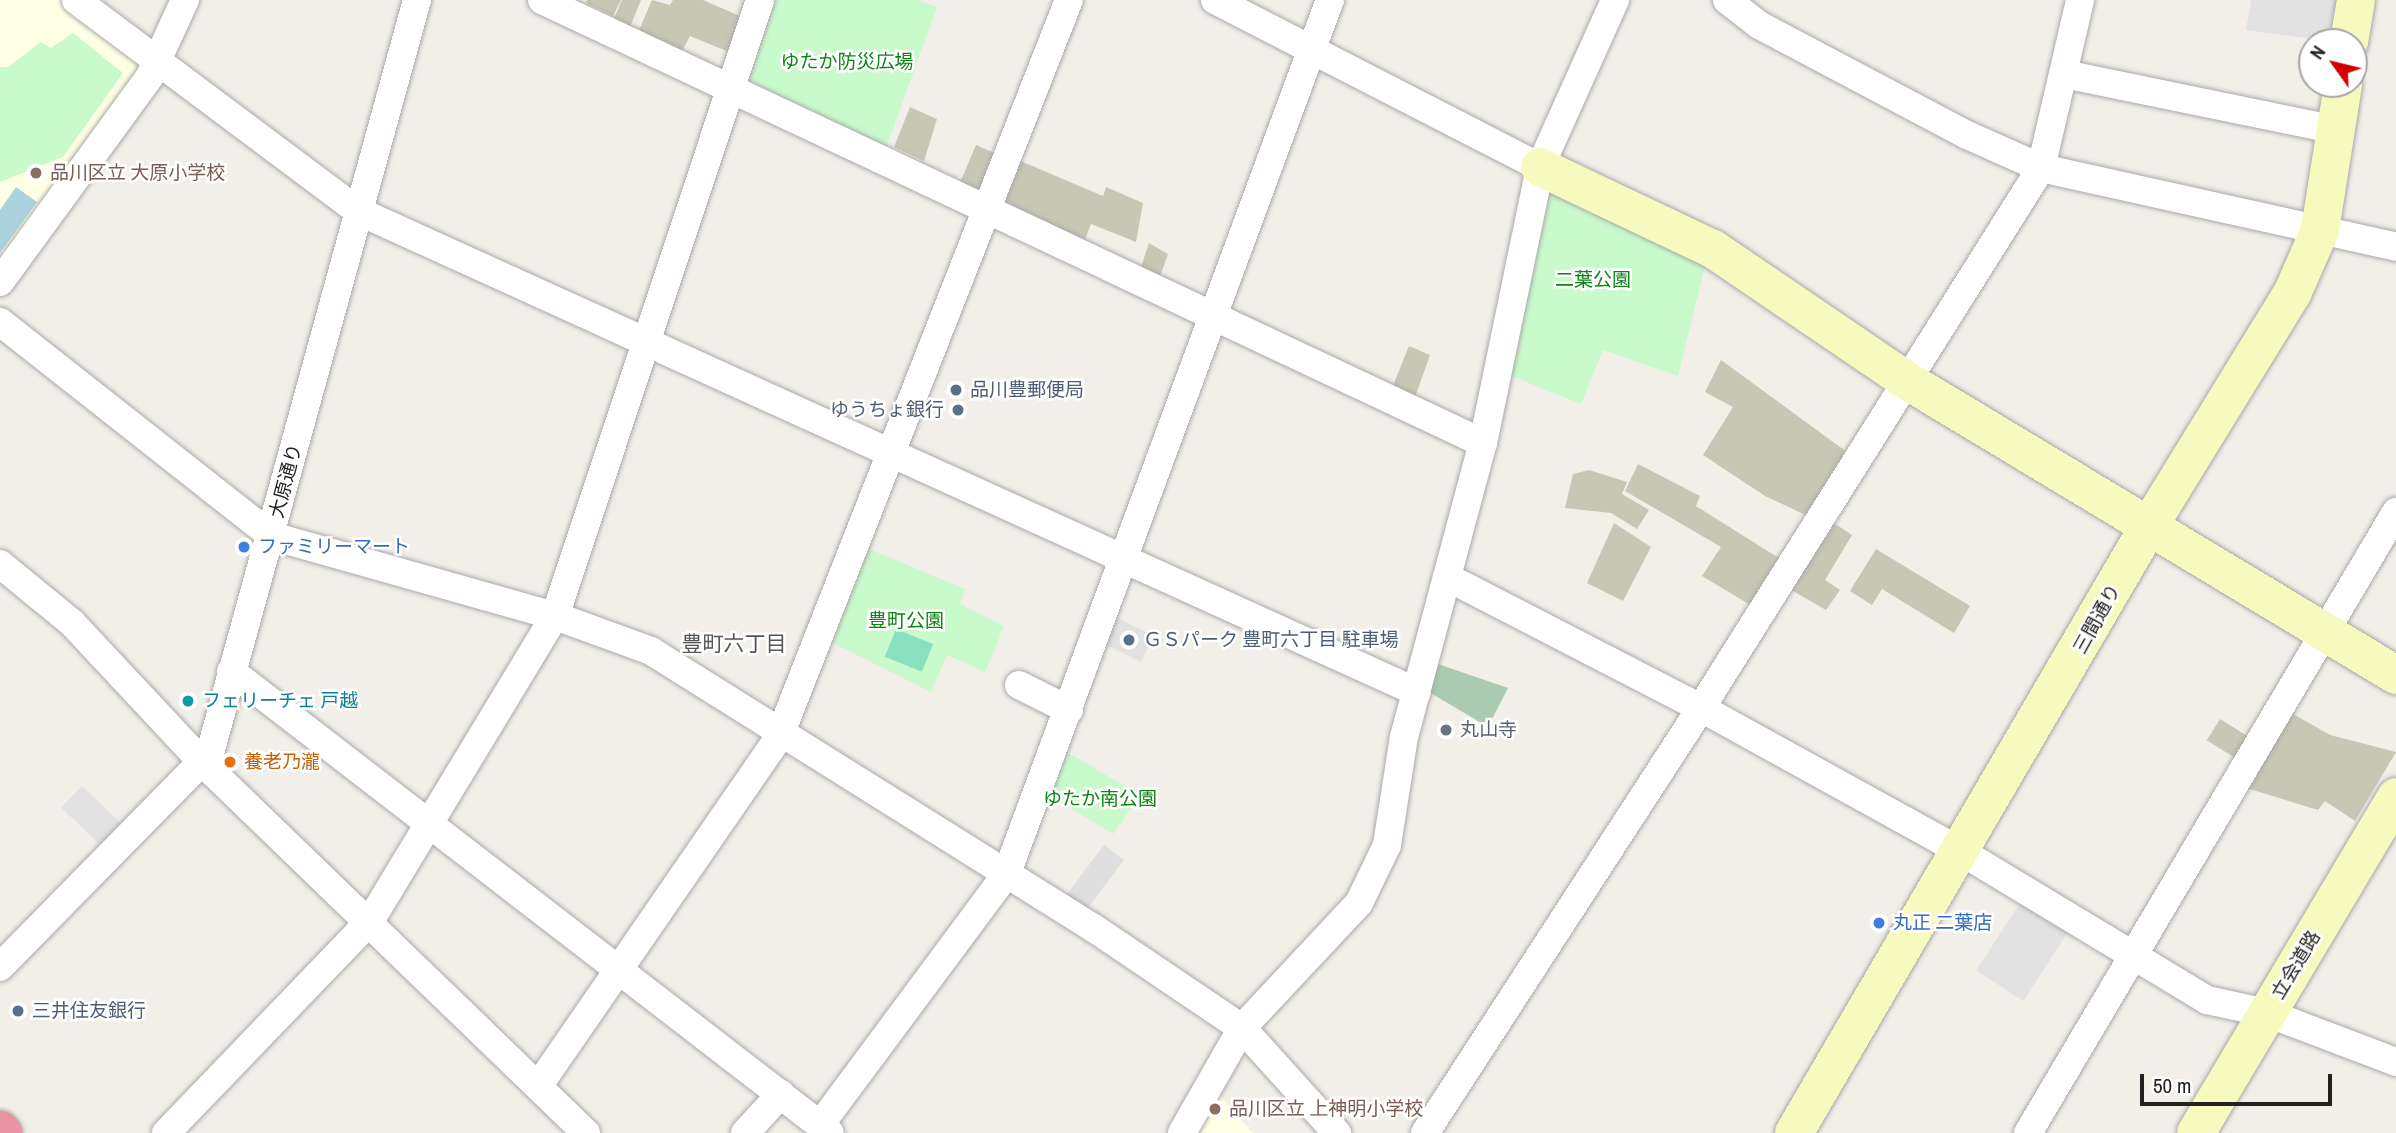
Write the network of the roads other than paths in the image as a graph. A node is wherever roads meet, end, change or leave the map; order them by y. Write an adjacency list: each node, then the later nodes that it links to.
1 (76, 0): 15 (street)
2 (185, 0): 15 (street)
3 (417, 0): 23 (street, 大原通り)
4 (542, 0): 17 (street)
5 (760, 0): 17 (street)
6 (1069, 0): 22 (street)
7 (1215, 0): 14 (street)
8 (1330, 0): 14 (street)
9 (1615, 0): 20 (street)
10 (1727, 0): 21 (street)
11 (2080, 0): 16 (street)
12 (2356, 0): 13 (street)
13 (2351, 28)
14 (1313, 52): 20 (street); 27 (street)
15 (158, 63): 23 (street); 26 (street)
16 (2064, 74): 19 (street); 21 (street)
17 (729, 86): 22 (street); 29 (street)
18 (2341, 98): 19 (street, 三間通り)
19 (2336, 130): 24 (street, 三間通り)
20 (1541, 167): 30 (street); 31 (street)
21 (2041, 168): 24 (street); 30 (street)
22 (988, 209): 27 (street); 32 (street)
23 (358, 211): 29 (street); 35 (street, 大原通り)
24 (2320, 230): 25 (street); 34 (street, 三間通り)
25 (2396, 247)
26 (0, 282)
27 (1217, 316): 31 (street); 36 (street)
28 (0, 322): 35 (street)
29 (647, 342): 32 (street); 39 (street)
30 (1906, 380): 34 (street); 45 (street)
31 (1482, 443): 38 (street)
32 (890, 453): 36 (street); 47 (street)
33 (2396, 512): 40 (street)
34 (2149, 526): 40 (street); 51 (street, 三間通り)
35 (272, 536): 39 (street); 41 (street, 大原通り)
36 (1123, 559): 44 (street); 46 (street)
37 (0, 564): 48 (street)
38 (1447, 577): 44 (street); 45 (street)
39 (555, 616): 47 (street); 50 (street)
40 (2326, 632): 42 (street); 54 (street)
41 (230, 671): 48 (street, 大原通り); 50 (street)
42 (2396, 675)
43 (1020, 685): 46 (street)
44 (1417, 692): 58 (street)
45 (1701, 708): 51 (street); 68 (street)
46 (1069, 710): 52 (street)
47 (780, 735): 52 (street); 56 (street)
48 (202, 762): 53 (street); 55 (street, 大原通り)
49 (2396, 797): 57 (street, 立会道路)
50 (430, 825): 53 (street); 56 (street)
51 (1960, 851): 54 (street); 69 (street, 三間通り)
52 (1007, 873): 58 (street); 62 (street)
53 (370, 921): 60 (street); 63 (street)
54 (2132, 956): 57 (street); 70 (street)
55 (0, 967)
56 (617, 969): 60 (street); 61 (street)
57 (2267, 1013): 59 (street); 71 (street, 立会道路)
58 (1242, 1028): 66 (street); 67 (street)
59 (2396, 1062)
60 (539, 1084): 64 (street)
61 (781, 1094): 62 (street); 65 (street)
62 (825, 1129)
63 (166, 1133)
64 (586, 1133)
65 (745, 1133)
66 (1182, 1133)
67 (1337, 1133)
68 (1425, 1133)
69 (1794, 1133)
70 (2028, 1133)
71 (2196, 1133)

